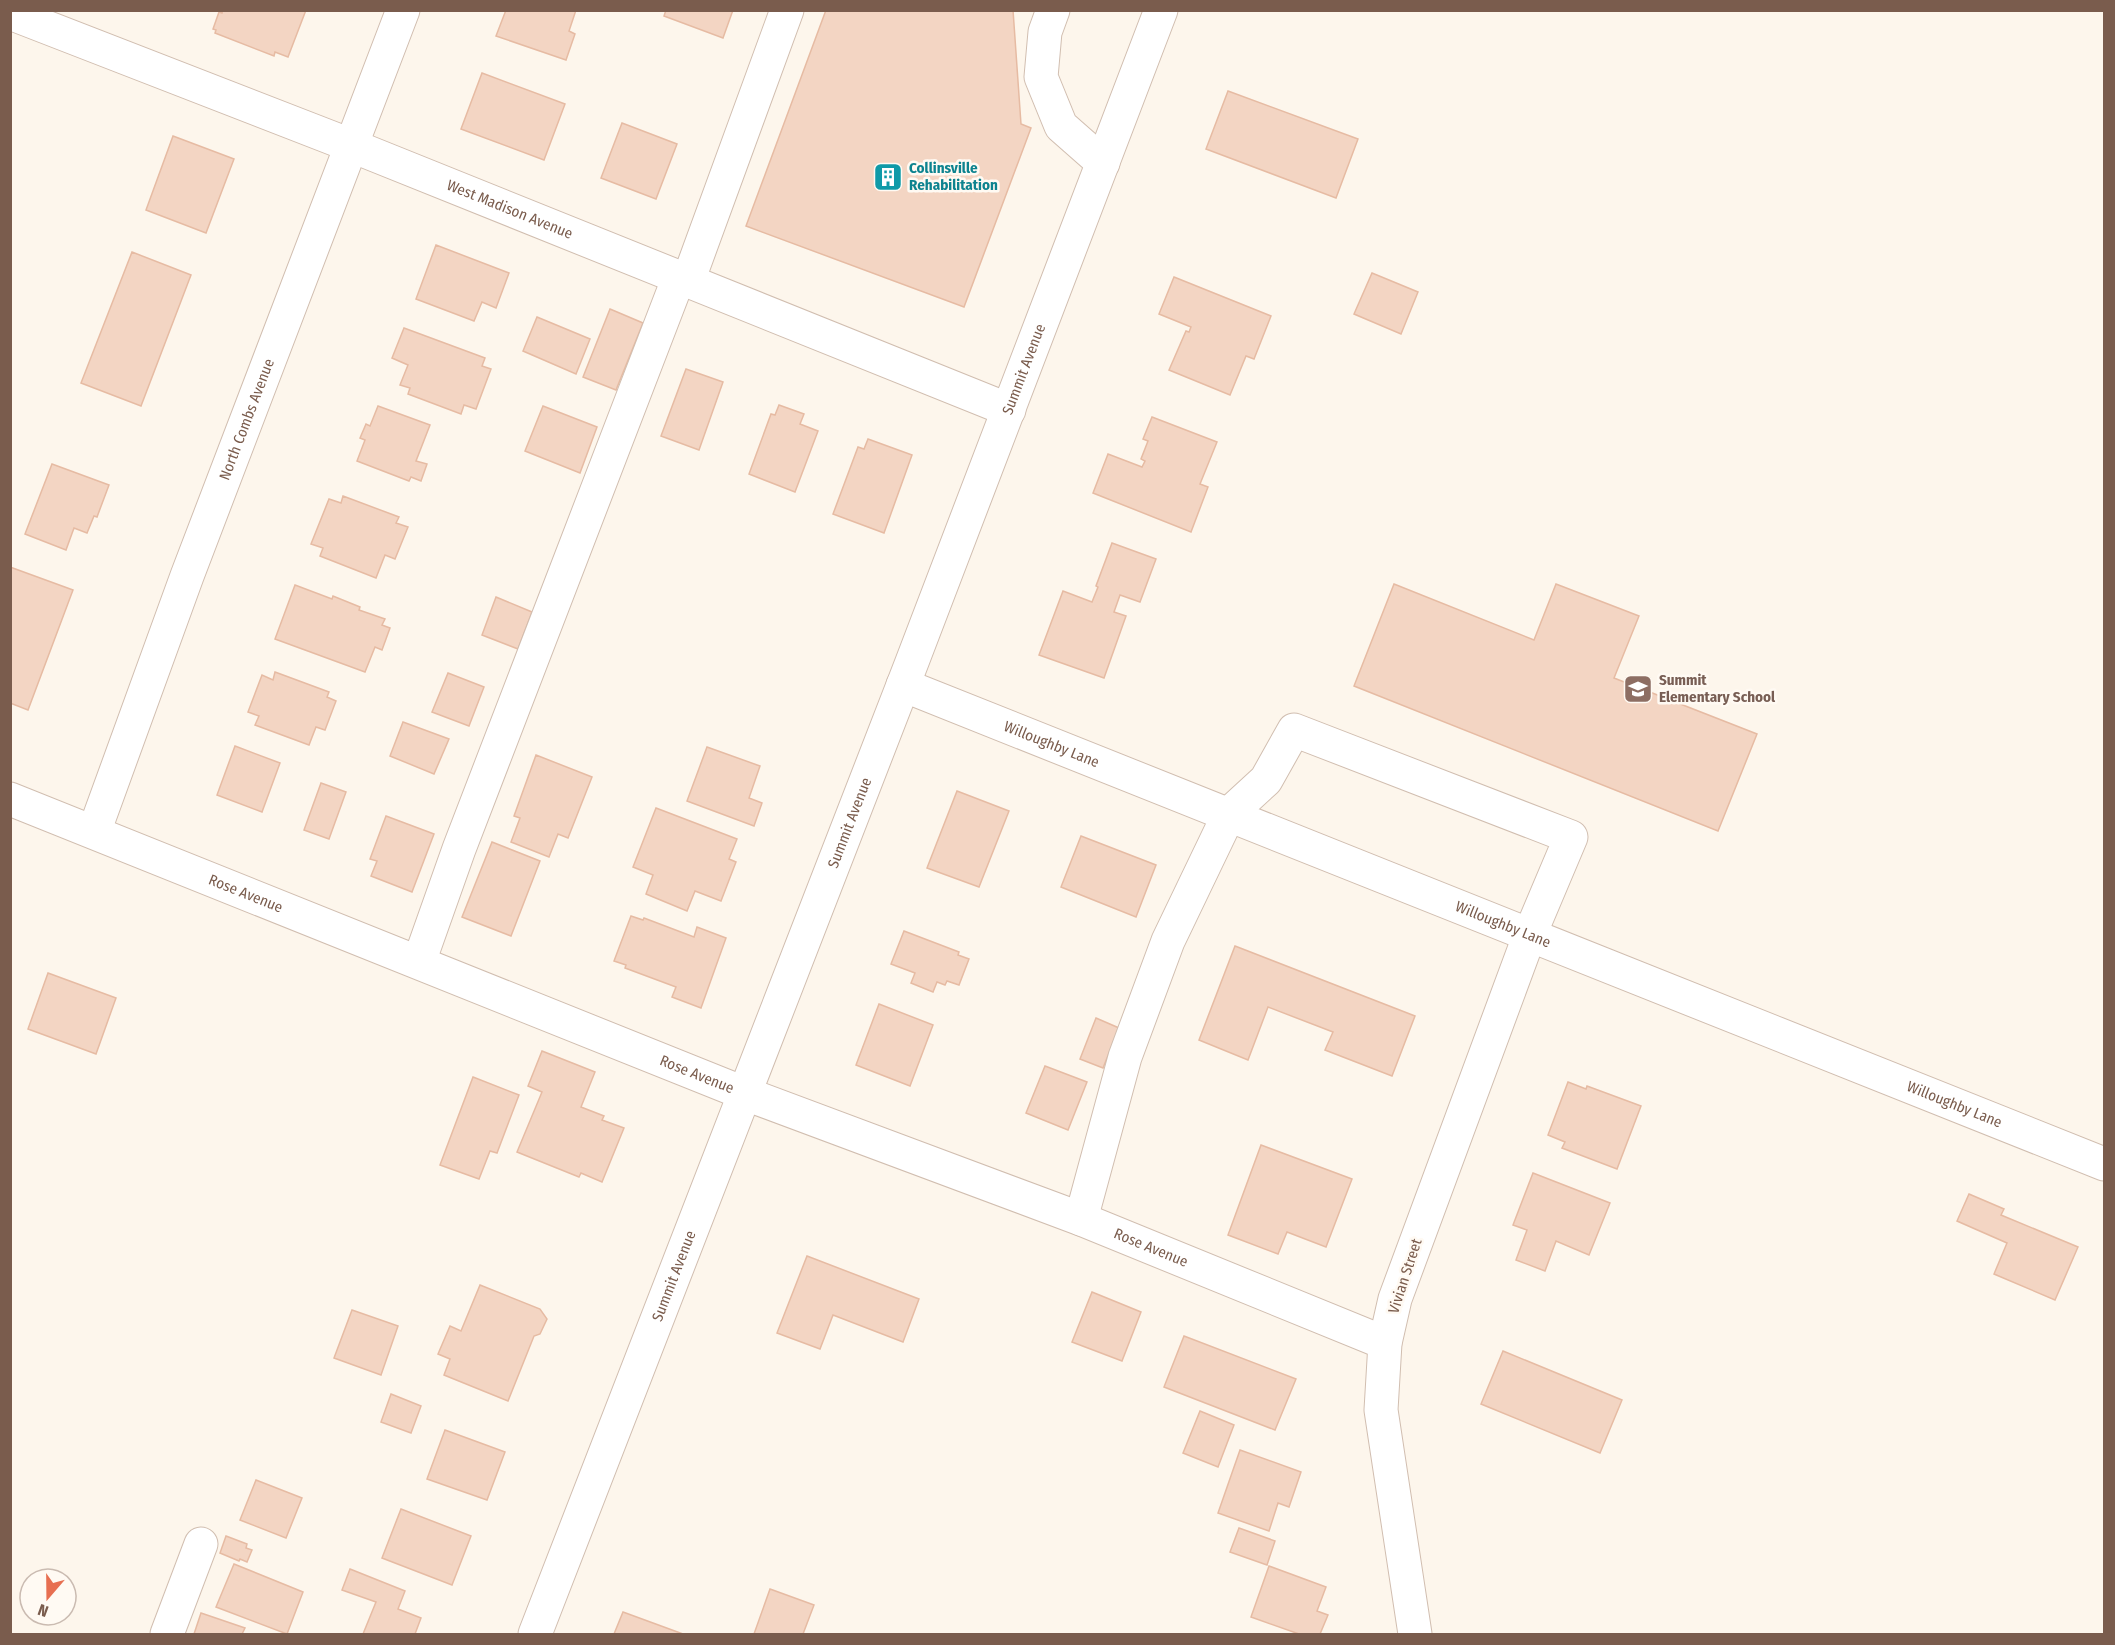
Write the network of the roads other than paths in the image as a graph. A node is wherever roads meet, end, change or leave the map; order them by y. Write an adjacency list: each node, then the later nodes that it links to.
1 (403, 10): 6 (street, North Combs Avenue)
2 (787, 10): 8 (street)
3 (1053, 10): 7 (street)
4 (1161, 10): 7 (street, Summit Avenue)
5 (10, 13): 6 (street, West Madison Avenue)
6 (350, 145): 8 (street, West Madison Avenue); 13 (street, North Combs Avenue)
7 (1103, 163): 9 (street, Summit Avenue)
8 (684, 279): 9 (street, West Madison Avenue); 15 (street)
9 (1009, 410): 10 (street, Summit Avenue)
10 (903, 685): 12 (street, Willoughby Lane); 16 (street, Summit Avenue)
11 (10, 799): 13 (street, Rose Avenue)
12 (1229, 814): 14 (street, Willoughby Lane); 14 (street, Vivian Street); 18 (street)
13 (94, 831): 15 (street, Rose Avenue)
14 (1530, 934): 17 (street, Willoughby Lane); 19 (street, Vivian Street)
15 (419, 962): 16 (street, Rose Avenue)
16 (746, 1094): 18 (street, Rose Avenue); 22 (street, Summit Avenue)
17 (2104, 1164)
18 (1081, 1219): 19 (street, Rose Avenue)
19 (1385, 1343): 23 (street, Vivian Street)
20 (201, 1544): 21 (street)
21 (167, 1635)
22 (535, 1635)
23 (1415, 1635)

